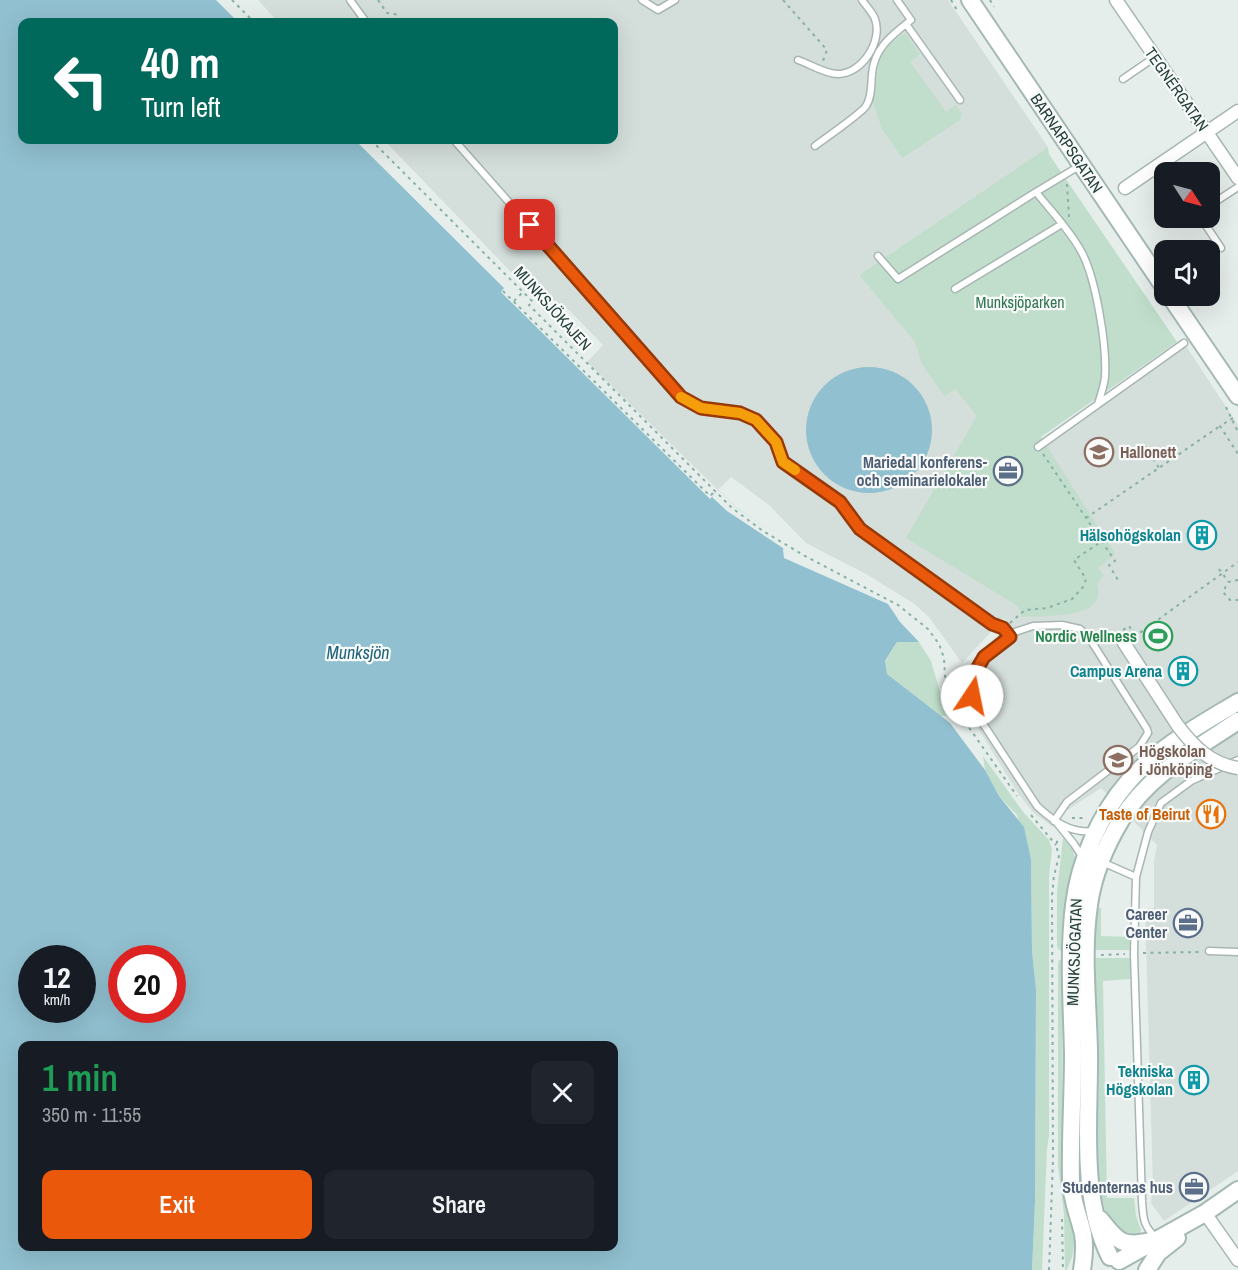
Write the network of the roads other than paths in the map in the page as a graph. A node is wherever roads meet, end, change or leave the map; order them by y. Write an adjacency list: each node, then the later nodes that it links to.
1 (350, 0): 8 (lane)
2 (642, 0): 3 (lane)
3 (675, 0)
4 (862, 0): 11 (lane)
5 (897, 0): 9 (lane)
6 (970, 0): 18 (main road, BARNARPSGATAN)
7 (1116, 0): 10 (street, TEGNÉRGATAN)
8 (363, 18)
9 (906, 24): 13 (lane); 17 (lane)
10 (1155, 57): 12 (lane); 15 (street, TEGNÉRGATAN)
11 (798, 60)
12 (1123, 79)
13 (960, 100)
14 (1238, 111): 15 (street)
15 (1207, 132): 19 (street, TEGNÉRGATAN); 21 (street)
16 (458, 144): 35 (lane)
17 (815, 146)
18 (1075, 168): 22 (lane); 28 (main road, BARNARPSGATAN)
19 (1238, 178)
20 (1238, 187): 23 (lane)
21 (1125, 188)
22 (1036, 192): 24 (lane); 27 (lane)
23 (1220, 199)
24 (1062, 224): 29 (lane); 33 (lane)
25 (1208, 228): 26 (lane)
26 (1221, 248)
27 (878, 256)
28 (1154, 274)
29 (955, 288)
30 (1177, 306): 32 (main road)
31 (1184, 343): 33 (lane)
32 (1238, 396)
33 (1098, 404): 34 (lane)
34 (1038, 447)
35 (1007, 634): 41 (lane); 41 (lane)
36 (1124, 643): 40 (street, bridge)
37 (1238, 702): 42 (main road, MUNKSJÖGATAN)
38 (1238, 721): 44 (main road, MUNKSJÖGATAN)
39 (1238, 760): 45 (lane)
40 (1238, 768)
41 (1055, 822): 42 (lane); 43 (lane)
42 (1098, 831): 43 (main road, MUNKSJÖGATAN)
43 (1084, 862): 54 (main road, MUNKSJÖGATAN)
44 (1101, 862): 45 (lane); 50 (main road, MUNKSJÖGATAN)
45 (1136, 877): 51 (lane)
46 (1209, 951): 47 (lane)
47 (1238, 952)
48 (1238, 1190): 49 (main road)
49 (1205, 1213): 51 (main road); 52 (street); 55 (main road)
50 (1096, 1214): 51 (main road); 53 (main road, MUNKSJÖGATAN)
51 (1158, 1239): 53 (main road)
52 (1238, 1260)
53 (1120, 1263): 54 (main road)
54 (1082, 1270)
55 (1147, 1270)

